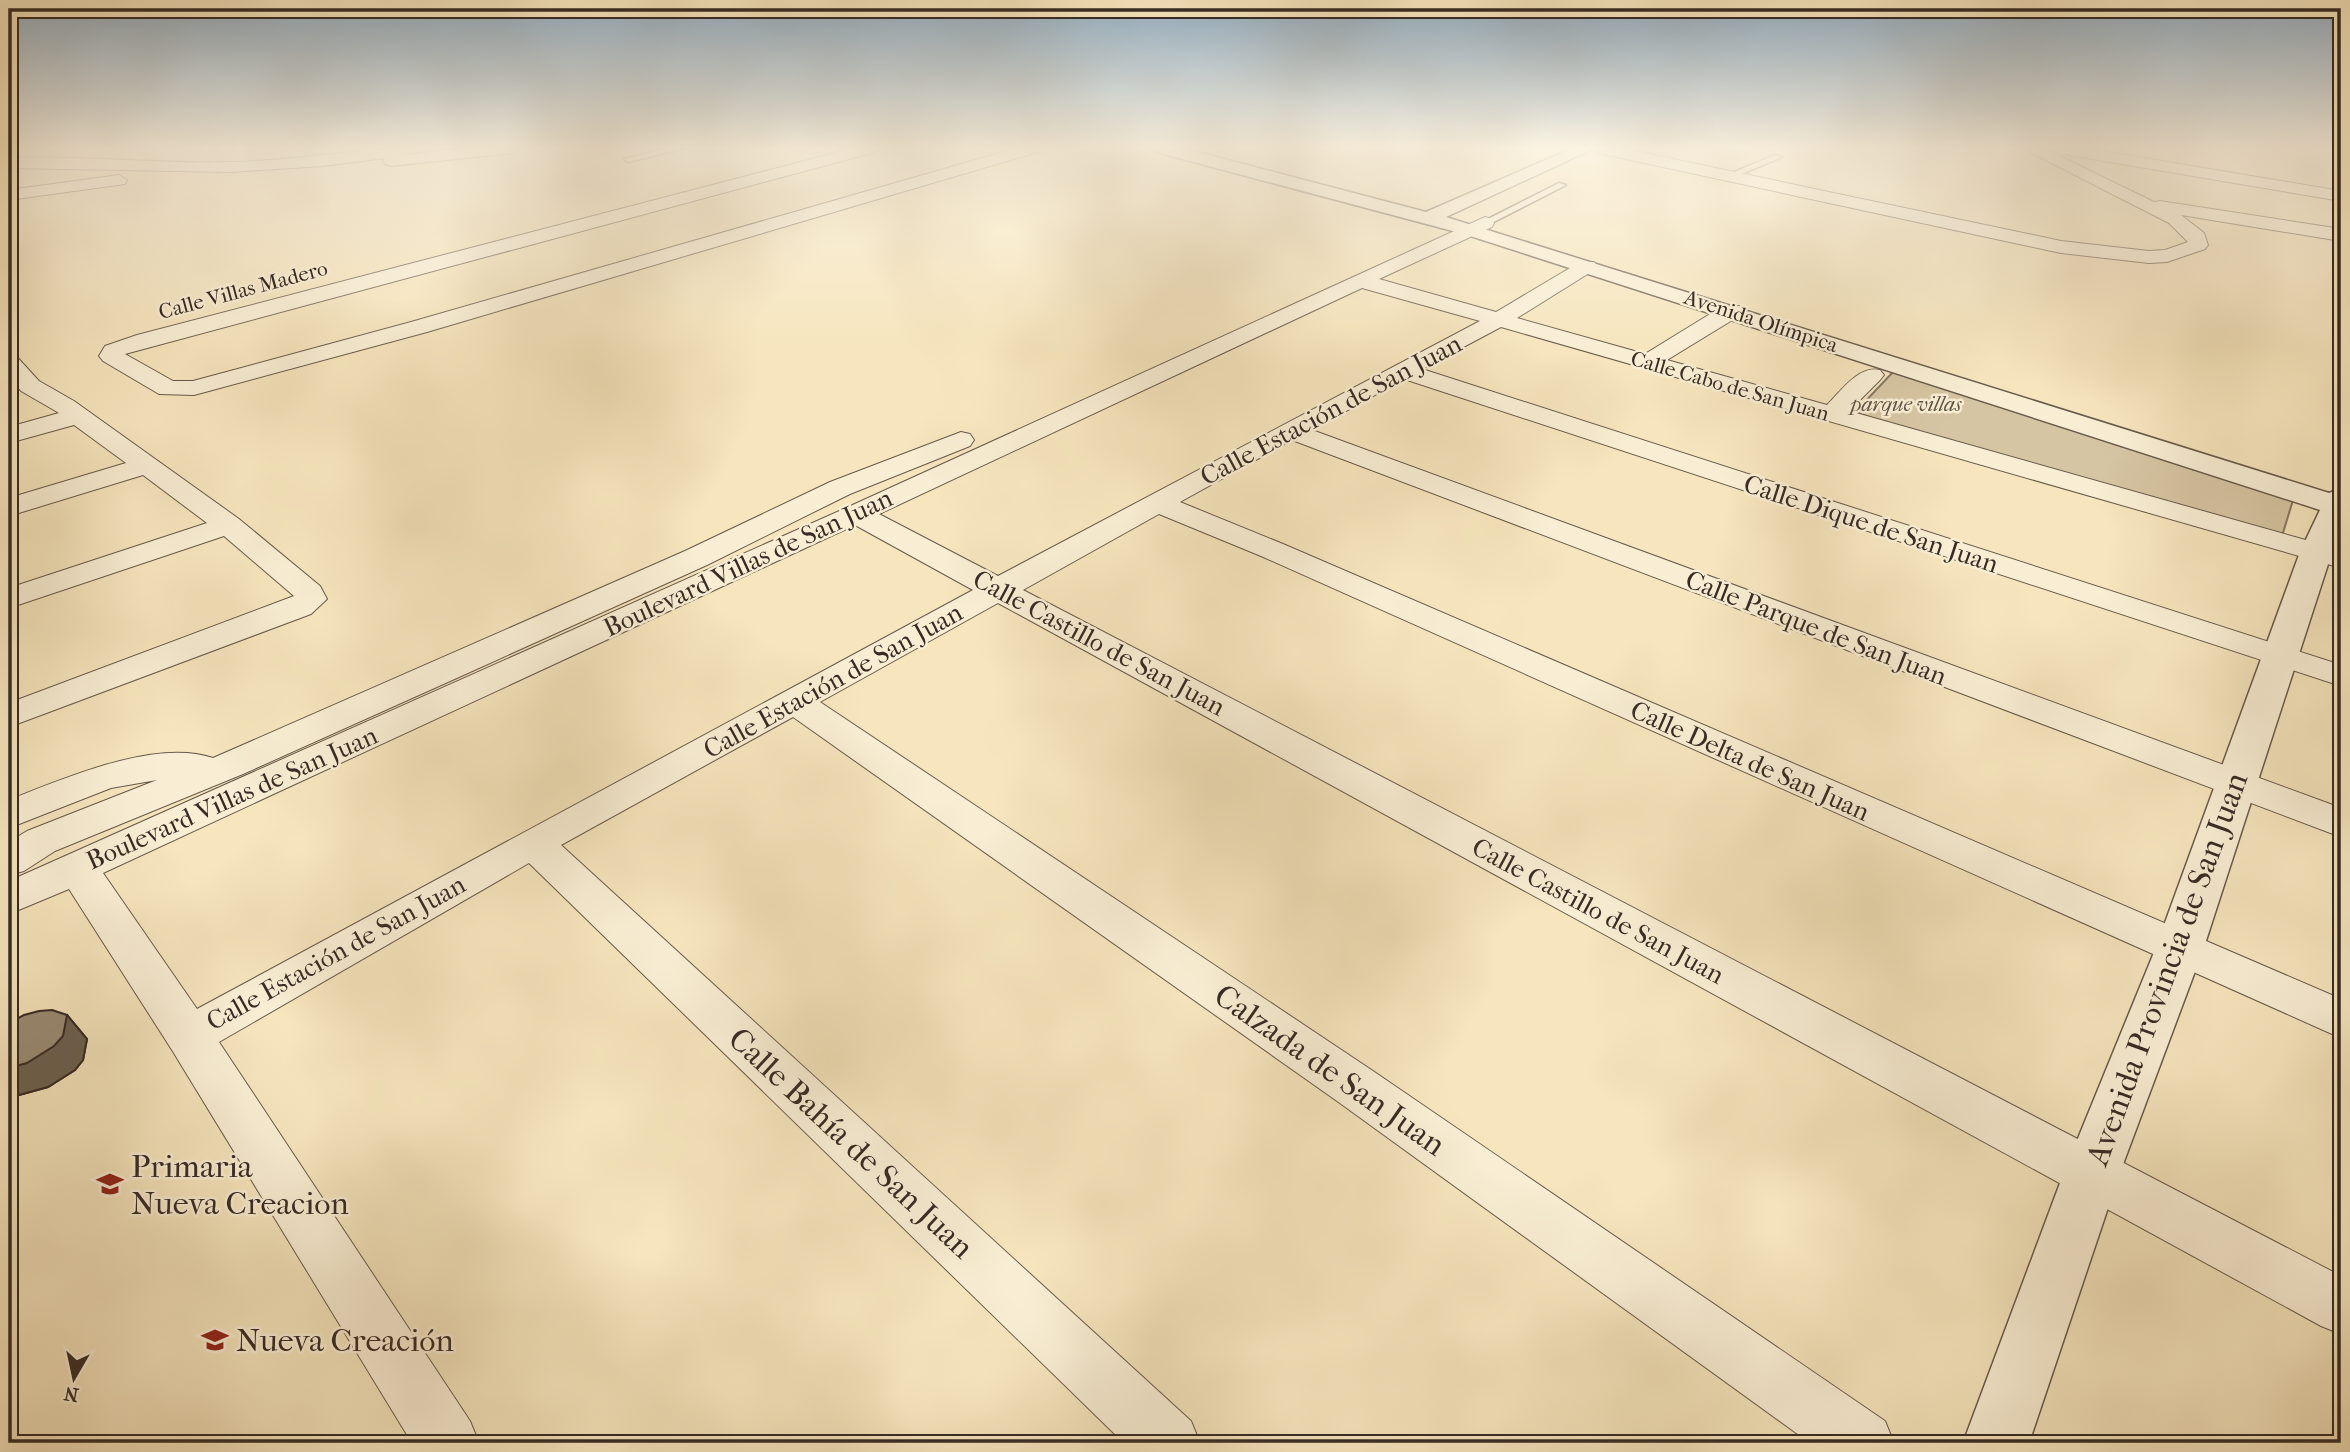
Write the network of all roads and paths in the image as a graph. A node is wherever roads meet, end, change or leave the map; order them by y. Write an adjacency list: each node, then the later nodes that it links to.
1 (614, 216): 11 (street, Calle Villas Madero)
2 (745, 216): 11 (street)
3 (804, 216): 11 (street)
4 (1424, 216): 10 (street, Avenida Olímpica)
5 (1470, 216): 10 (street, Boulevard Villas de San Juan)
6 (1478, 216): 10 (lane)
7 (1917, 216): 8 (street)
8 (2167, 216)
9 (2220, 216): 12 (street)
10 (1456, 224): 13 (street, Avenida Olímpica); 14 (street, Boulevard Villas de San Juan); 27 (street, Avenida Olímpica); 39 (street)
11 (773, 225)
12 (2341, 235)
13 (1587, 266): 15 (street, Avenida Olímpica); 16 (street, Calle Estación de San Juan)
14 (1362, 281): 16 (street, Calle Cabo de San Juan); 30 (street, Boulevard Villas de San Juan)
15 (1731, 311): 18 (street); 27 (street, Avenida Olímpica)
16 (1499, 320): 18 (street, Calle Cabo de San Juan); 19 (street, Calle Estación de San Juan)
17 (9, 362): 21 (street)
18 (1647, 363): 22 (street, Calle Cabo de San Juan)
19 (1402, 370): 24 (street, Calle Estación de San Juan); 35 (street, Calle Dique de San Juan)
20 (1872, 375): 22 (street)
21 (19, 389): 23 (street)
22 (1831, 415): 32 (street, Calle Cabo de San Juan)
23 (78, 416): 25 (street); 26 (street)
24 (1291, 431): 28 (street, Calle Estación de San Juan); 40 (street, Calle Parque de San Juan)
25 (9, 435)
26 (144, 466): 29 (street); 31 (street)
27 (2340, 499): 32 (street, Avenida Provincia de San Juan)
28 (1158, 504): 33 (street, Calle Estación de San Juan); 47 (street, Calle Delta de San Juan)
29 (9, 507)
30 (856, 514): 33 (street, Calle Castillo de San Juan); 45 (street, Boulevard Villas de San Juan)
31 (229, 525): 34 (street); 38 (street)
32 (2329, 556): 35 (street, Avenida Provincia de San Juan)
33 (1000, 590): 37 (street, Calle Estación de San Juan); 50 (street, Calle Castillo de San Juan)
34 (9, 598)
35 (2280, 657): 36 (street, Calle Dique de San Juan); 40 (street, Avenida Provincia de San Juan)
36 (2341, 676)
37 (795, 702): 43 (street, Calle Estación de San Juan); 54 (street, Calzada de San Juan)
38 (9, 716)
39 (230, 765): 41 (street); 44 (street)
40 (2235, 785): 42 (street, Calle Parque de San Juan); 47 (street, Avenida Provincia de San Juan)
41 (9, 815)
42 (2341, 823)
43 (533, 842): 49 (street, Calle Estación de San Juan); 53 (street, Calle Bahía de San Juan)
44 (9, 861)
45 (78, 869): 46 (street, Boulevard Villas de San Juan); 49 (street)
46 (9, 899)
47 (2179, 950): 48 (street, Calle Delta de San Juan); 50 (street, Avenida Provincia de San Juan)
48 (2341, 1019)
49 (189, 1036): 52 (street)
50 (2091, 1175): 51 (street, Calle Castillo de San Juan); 55 (street, Avenida Provincia de San Juan)
51 (2341, 1306)
52 (449, 1443)
53 (1169, 1443)
54 (1863, 1443)
55 (1996, 1443)

